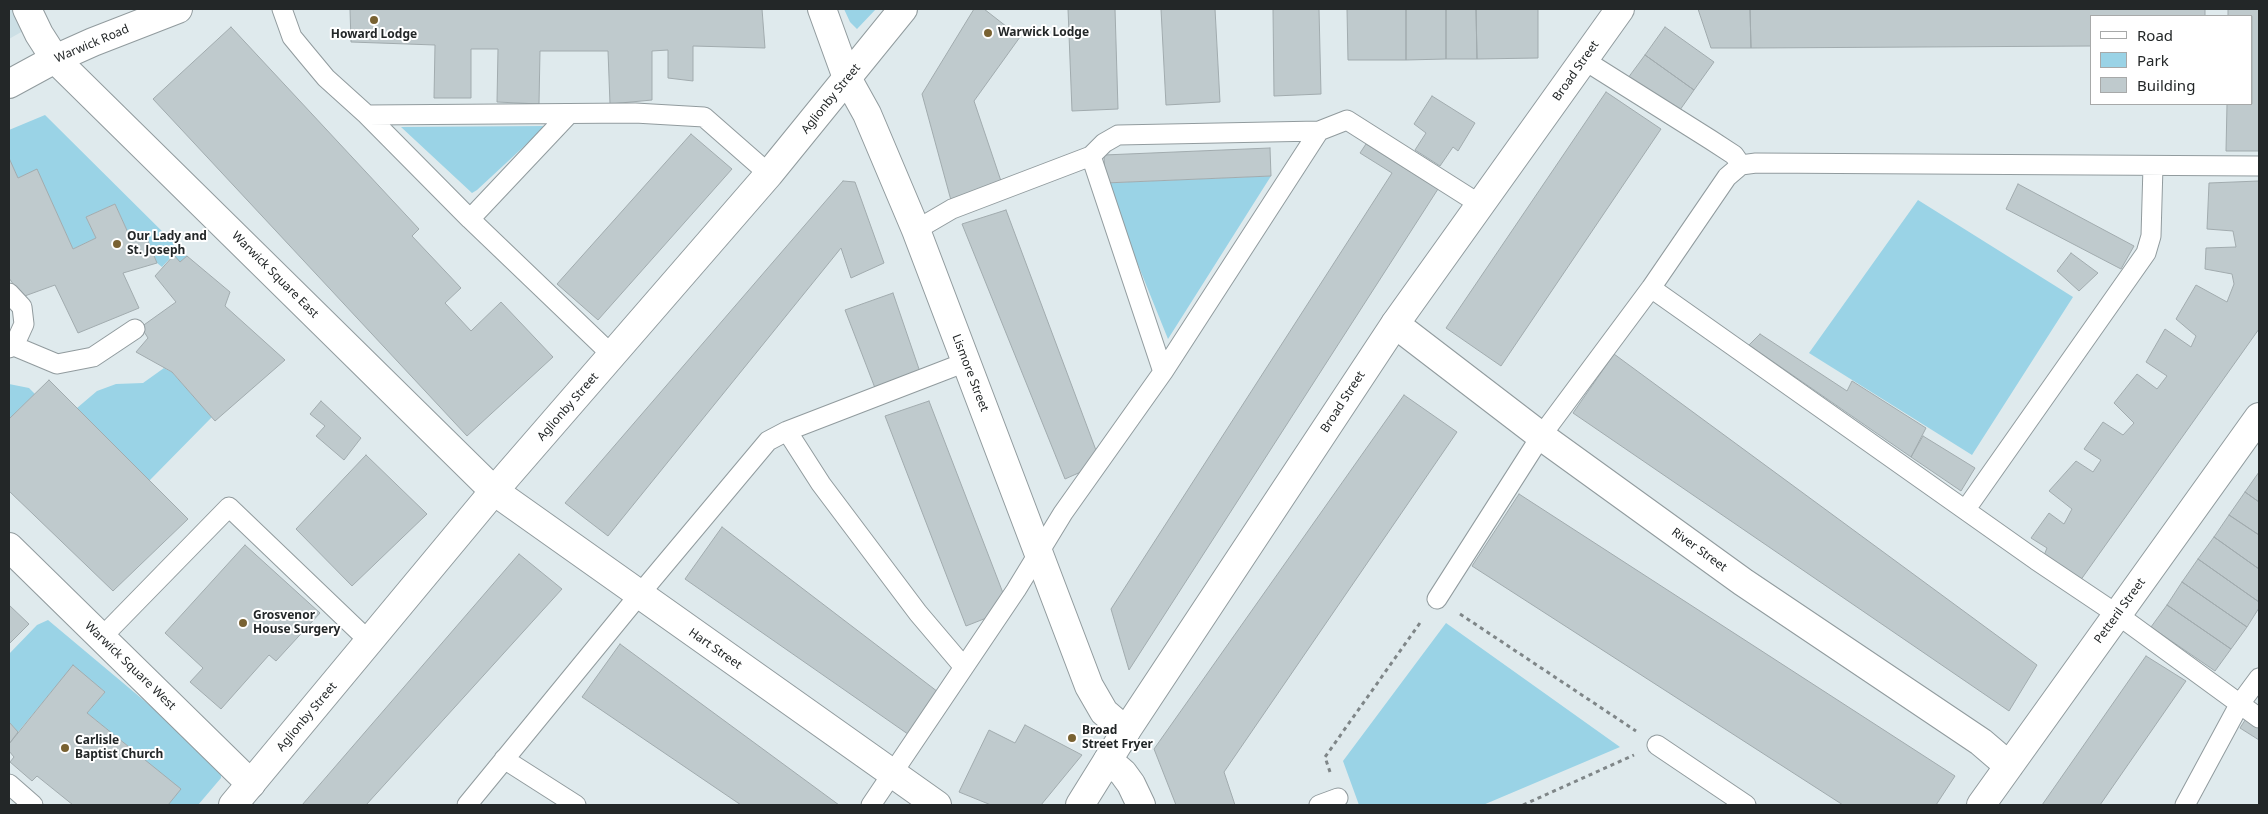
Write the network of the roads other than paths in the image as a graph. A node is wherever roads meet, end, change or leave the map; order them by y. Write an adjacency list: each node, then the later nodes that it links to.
1 (27, 9): 7 (street, Warwick Square East)
2 (178, 9): 7 (street, Warwick Road)
3 (282, 9): 12 (lane)
4 (822, 9): 9 (street, Lismore Street)
5 (904, 9): 9 (street, Aglionby Street)
6 (1620, 9): 8 (street, Broad Street)
7 (55, 59): 10 (street, Warwick Road); 33 (street, Warwick Square East)
8 (1584, 60): 15 (lane); 19 (street, Broad Street)
9 (847, 78): 18 (street, Aglionby Street); 21 (street, Lismore Street)
10 (9, 84)
11 (569, 114): 12 (lane); 18 (lane); 20 (lane)
12 (367, 116): 20 (lane)
13 (1319, 131): 14 (lane); 19 (lane); 29 (lane)
14 (1091, 156): 21 (lane); 29 (lane)
15 (1740, 165): 16 (lane); 22 (lane)
16 (2153, 166): 17 (lane); 34 (lane)
17 (2259, 166)
18 (769, 174): 27 (street, Aglionby Street)
19 (1481, 205): 24 (street, Broad Street)
20 (470, 219): 27 (lane)
21 (916, 230): 28 (street, Lismore Street)
22 (1651, 288): 32 (lane); 34 (lane)
23 (9, 293): 26 (lane)
24 (1395, 324): 32 (street, River Street); 46 (street, Broad Street)
25 (135, 330): 26 (lane)
26 (11, 347)
27 (613, 356): 33 (street, Aglionby Street)
28 (966, 362): 31 (lane); 36 (street, Lismore Street)
29 (1163, 372): 36 (lane)
30 (2259, 417): 39 (street, Petteril Street)
31 (787, 431): 37 (lane); 42 (lane)
32 (1540, 436): 38 (lane); 50 (street, River Street)
33 (494, 491): 37 (street, Hart Street); 41 (street, Aglionby Street)
34 (1966, 509): 39 (lane)
35 (9, 547): 40 (street, Warwick Square West)
36 (1039, 554): 42 (lane); 46 (street, Lismore Street)
37 (639, 595): 48 (lane); 51 (street, Hart Street)
38 (1437, 599)
39 (2118, 615): 44 (lane); 50 (street, Petteril Street)
40 (101, 638): 41 (lane); 53 (street, Warwick Square West)
41 (370, 642): 53 (street, Aglionby Street)
42 (963, 666): 51 (lane)
43 (2259, 678): 44 (lane)
44 (2239, 704): 45 (lane); 66 (lane)
45 (2259, 718)
46 (1126, 731): 49 (street, Broad Street)
47 (1657, 745): 64 (lane)
48 (504, 758): 57 (lane); 58 (lane)
49 (1108, 760): 61 (street, Broad Street); 62 (street)
50 (2009, 766): 65 (street, Petteril Street)
51 (893, 773): 59 (lane); 60 (street, Hart Street)
52 (9, 784): 55 (lane)
53 (250, 784): 56 (street, Aglionby Street)
54 (1338, 798): 63 (lane)
55 (33, 805)
56 (233, 805)
57 (467, 805)
58 (576, 805)
59 (871, 805)
60 (937, 805)
61 (1080, 805)
62 (1141, 805)
63 (1319, 805)
64 (1746, 805)
65 (1981, 805)
66 (2185, 805)

